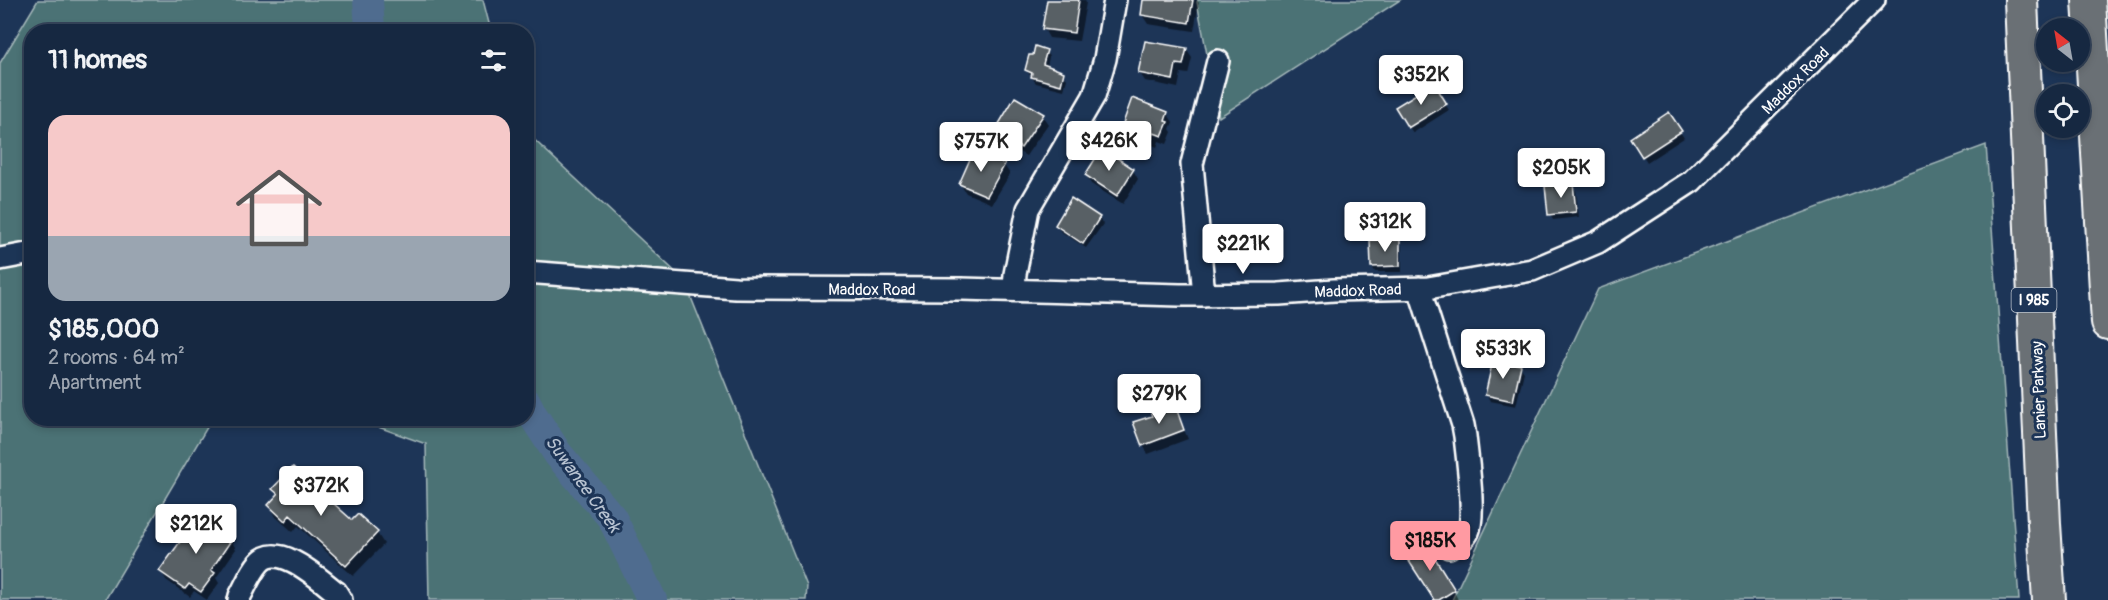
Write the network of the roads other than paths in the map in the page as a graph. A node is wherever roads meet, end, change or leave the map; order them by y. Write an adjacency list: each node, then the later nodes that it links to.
1 (1115, 0): 10 (street)
2 (1874, 0): 9 (street, Maddox Road)
3 (2021, 0): 16 (highway, Lanier Parkway / I 985)
4 (2089, 0): 12 (highway)
5 (1218, 62): 11 (street)
6 (24, 254): 7 (street)
7 (0, 259)
8 (534, 273): 10 (street, Maddox Road)
9 (1419, 288): 11 (street, Maddox Road); 13 (street)
10 (1014, 290): 11 (street, Maddox Road)
11 (1204, 295)
12 (2108, 323)
13 (1449, 547)
14 (239, 600): 15 (street)
15 (341, 600)
16 (2049, 600)

